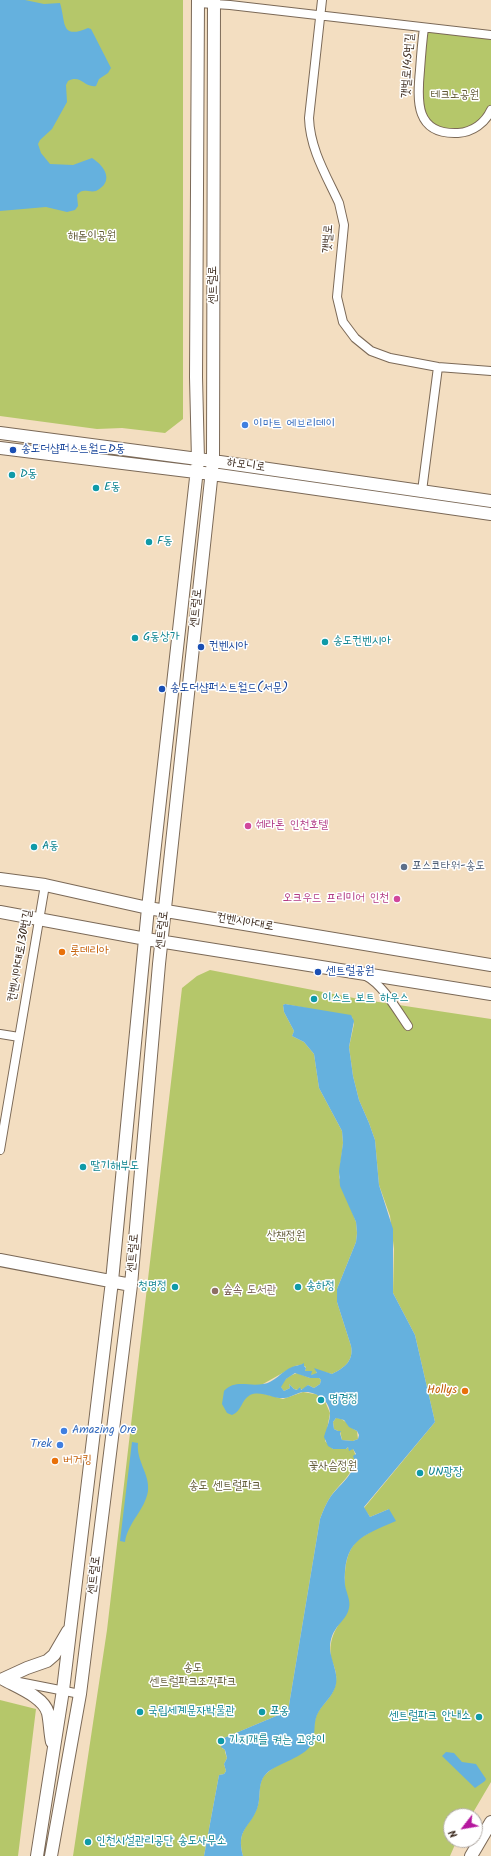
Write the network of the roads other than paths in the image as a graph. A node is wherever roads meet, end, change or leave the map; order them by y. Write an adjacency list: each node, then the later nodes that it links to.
1 (322, 0): 4 (street, 갯벌로)
2 (198, 1): 3 (street, 갯벌로145번길); 12 (main road, 센트럴로)
3 (214, 2): 4 (street, 갯벌로145번길); 13 (main road, 센트럴로)
4 (320, 15): 5 (street, 갯벌로145번길); 8 (street, 갯벌로)
5 (424, 28): 6 (street, 갯벌로145번길); 7 (street, 갯벌로145번길)
6 (491, 35)
7 (491, 110)
8 (438, 367): 9 (street, 갯벌로); 16 (street)
9 (491, 371)
10 (0, 433): 12 (main road, 하모니로)
11 (0, 448): 14 (main road, 하모니로)
12 (198, 460): 13 (main road, 하모니로); 14 (main road, 센트럴로)
13 (213, 461): 15 (main road, 센트럴로); 16 (main road, 하모니로)
14 (197, 472): 15 (main road, 하모니로); 21 (main road, 센트럴로)
15 (212, 474): 18 (main road, 하모니로); 22 (main road, 센트럴로)
16 (422, 491): 17 (main road, 하모니로)
17 (491, 501)
18 (491, 514)
19 (0, 879): 20 (main road, 컨벤시아대로)
20 (45, 885): 21 (main road, 컨벤시아대로); 24 (street, 컨벤시아대로130번길)
21 (148, 908): 22 (main road, 컨벤시아대로); 25 (main road, 센트럴로)
22 (165, 910): 26 (main road, 센트럴로); 27 (main road, 컨벤시아대로)
23 (0, 912): 24 (main road)
24 (39, 919): 25 (main road); 32 (street, 컨벤시아대로130번길)
25 (146, 939): 26 (main road); 35 (main road, 센트럴로)
26 (161, 941): 28 (main road); 36 (main road, 센트럴로)
27 (491, 965)
28 (360, 973): 29 (main road); 30 (street)
29 (491, 994)
30 (408, 1026)
31 (0, 1034): 32 (street)
32 (19, 1037): 33 (street, 컨벤시아대로130번길)
33 (0, 1150)
34 (0, 1260): 35 (main road)
35 (112, 1281): 36 (main road); 37 (main road, 센트럴로)
36 (131, 1285): 40 (main road, 센트럴로)
37 (71, 1624): 38 (main road); 39 (main road, 센트럴로)
38 (2, 1679): 39 (street); 41 (main road)
39 (64, 1690): 40 (street); 41 (main road, 센트럴로)
40 (80, 1694): 45 (main road, 센트럴로)
41 (53, 1753): 44 (main road, 센트럴로)
42 (491, 1822): 43 (main road)
43 (477, 1850): 46 (main road)
44 (37, 1856)
45 (51, 1856)
46 (471, 1856)

